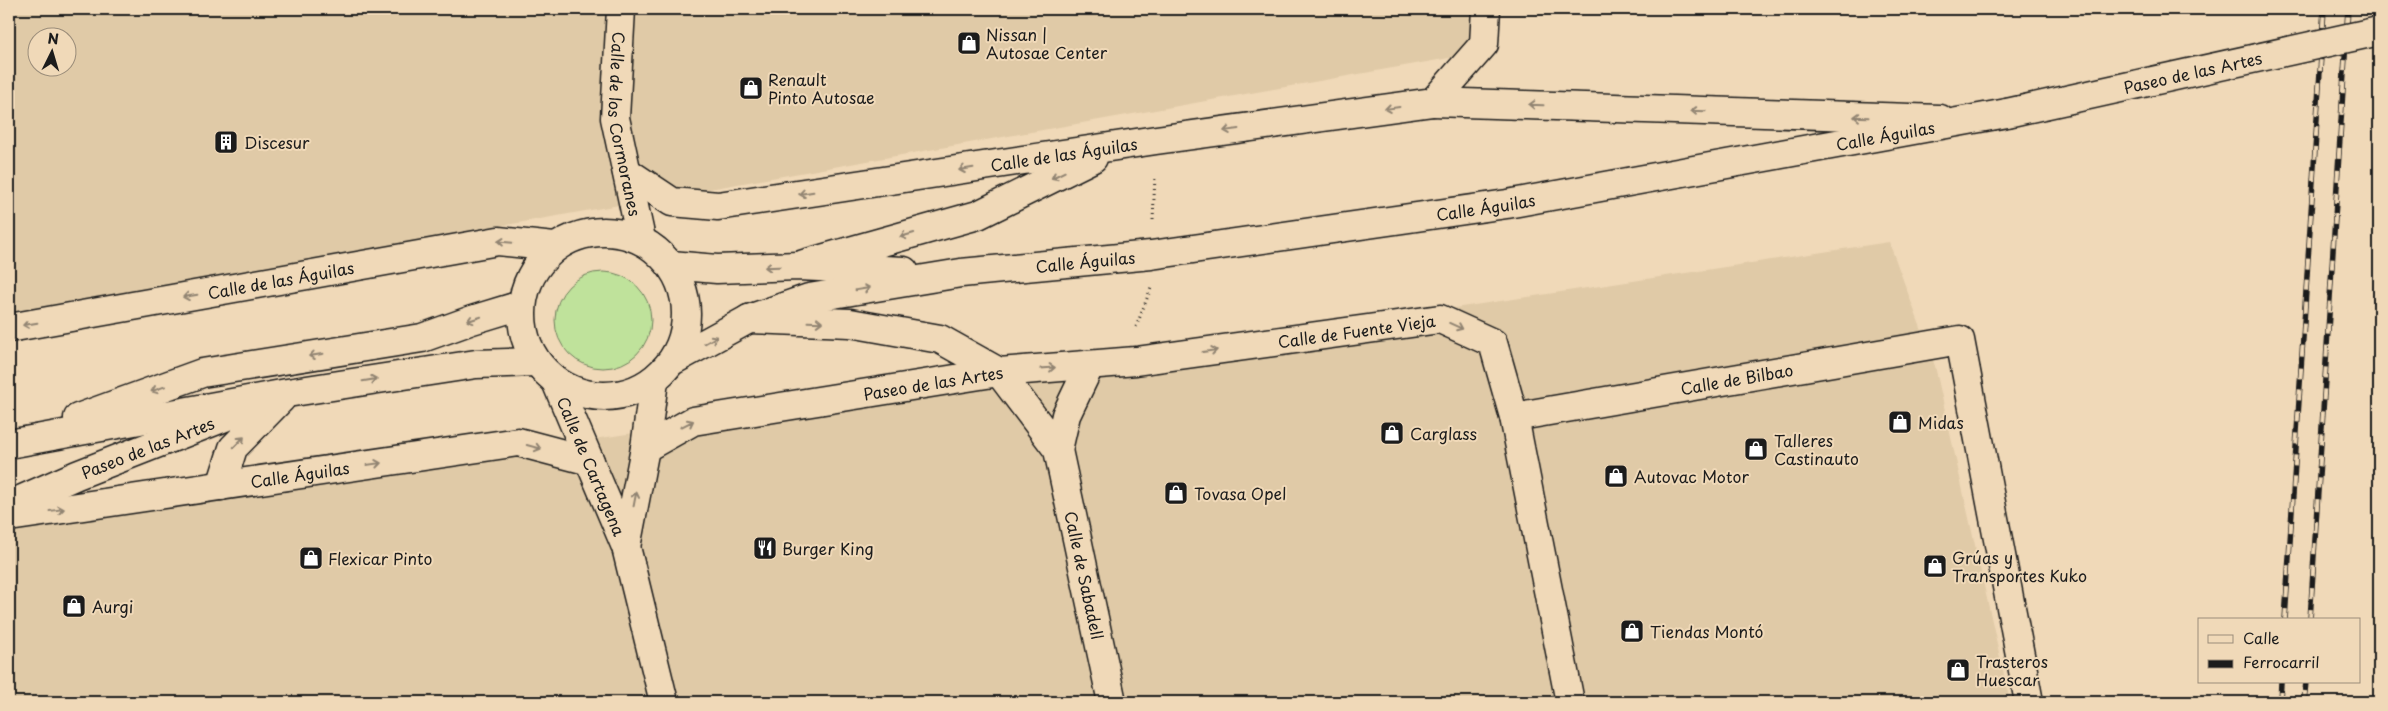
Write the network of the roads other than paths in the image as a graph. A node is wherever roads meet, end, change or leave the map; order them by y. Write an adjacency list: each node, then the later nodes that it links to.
1 (622, 9): 8 (street, Calle de los Cormoranes)
2 (1486, 9): 4 (street)
3 (2379, 31): 5 (street, Paseo de las Artes, bridge)
4 (1433, 102): 6 (street, Calle de las Águilas, one-way to 4); 7 (street, Calle de las Águilas, one-way to 7)
5 (2006, 113): 6 (street, Calle Águilas)
6 (1962, 120): 13 (street, Calle Águilas)
7 (1117, 146): 8 (street, Calle de las Águilas, one-way to 8); 12 (street, one-way to 12)
8 (627, 172): 9 (street, Calle de los Cormoranes)
9 (641, 239): 10 (street); 11 (street)
10 (554, 247): 14 (street); 16 (street, Calle de las Águilas, one-way to 16)
11 (671, 265): 12 (street, one-way to 11); 17 (street)
12 (798, 266): 13 (street)
13 (961, 273): 15 (street, one-way to 13)
14 (521, 305): 18 (street); 25 (street, one-way to 25)
15 (749, 319): 17 (street, one-way to 15); 20 (street, Paseo de las Artes, one-way to 20)
16 (9, 328)
17 (674, 360): 21 (street)
18 (535, 362): 22 (street); 23 (street, Paseo de las Artes, one-way to 18)
19 (1090, 365): 20 (street, Calle de Fuente Vieja, one-way to 19); 24 (street, Calle de Fuente Vieja, one-way to 24); 27 (street, Calle de Sabadell)
20 (999, 372): 26 (street, Paseo de las Artes, one-way to 20); 27 (street, Calle de Sabadell)
21 (654, 381): 22 (street); 26 (street, Calle de Cartagena)
22 (557, 384): 28 (street, Calle de Cartagena)
23 (287, 393): 25 (street, Paseo de las Artes); 29 (street, Paseo de las Artes, one-way to 23); 30 (street, Paseo de las Artes)
24 (1514, 417): 35 (street, Calle de Fuente Vieja); 36 (street, Calle de Bilbao)
25 (9, 444)
26 (645, 448): 32 (street, Calle de Cartagena, one-way to 26)
27 (1058, 450): 34 (street, Calle de Sabadell)
28 (590, 461): 29 (street, Calle Águilas, one-way to 28); 32 (street, Calle de Cartagena)
29 (221, 486): 31 (street, Calle Águilas, one-way to 29)
30 (9, 505)
31 (9, 517)
32 (626, 547): 33 (street, Calle de Cartagena)
33 (664, 702)
34 (1112, 702)
35 (1570, 702)
36 (2029, 702)

